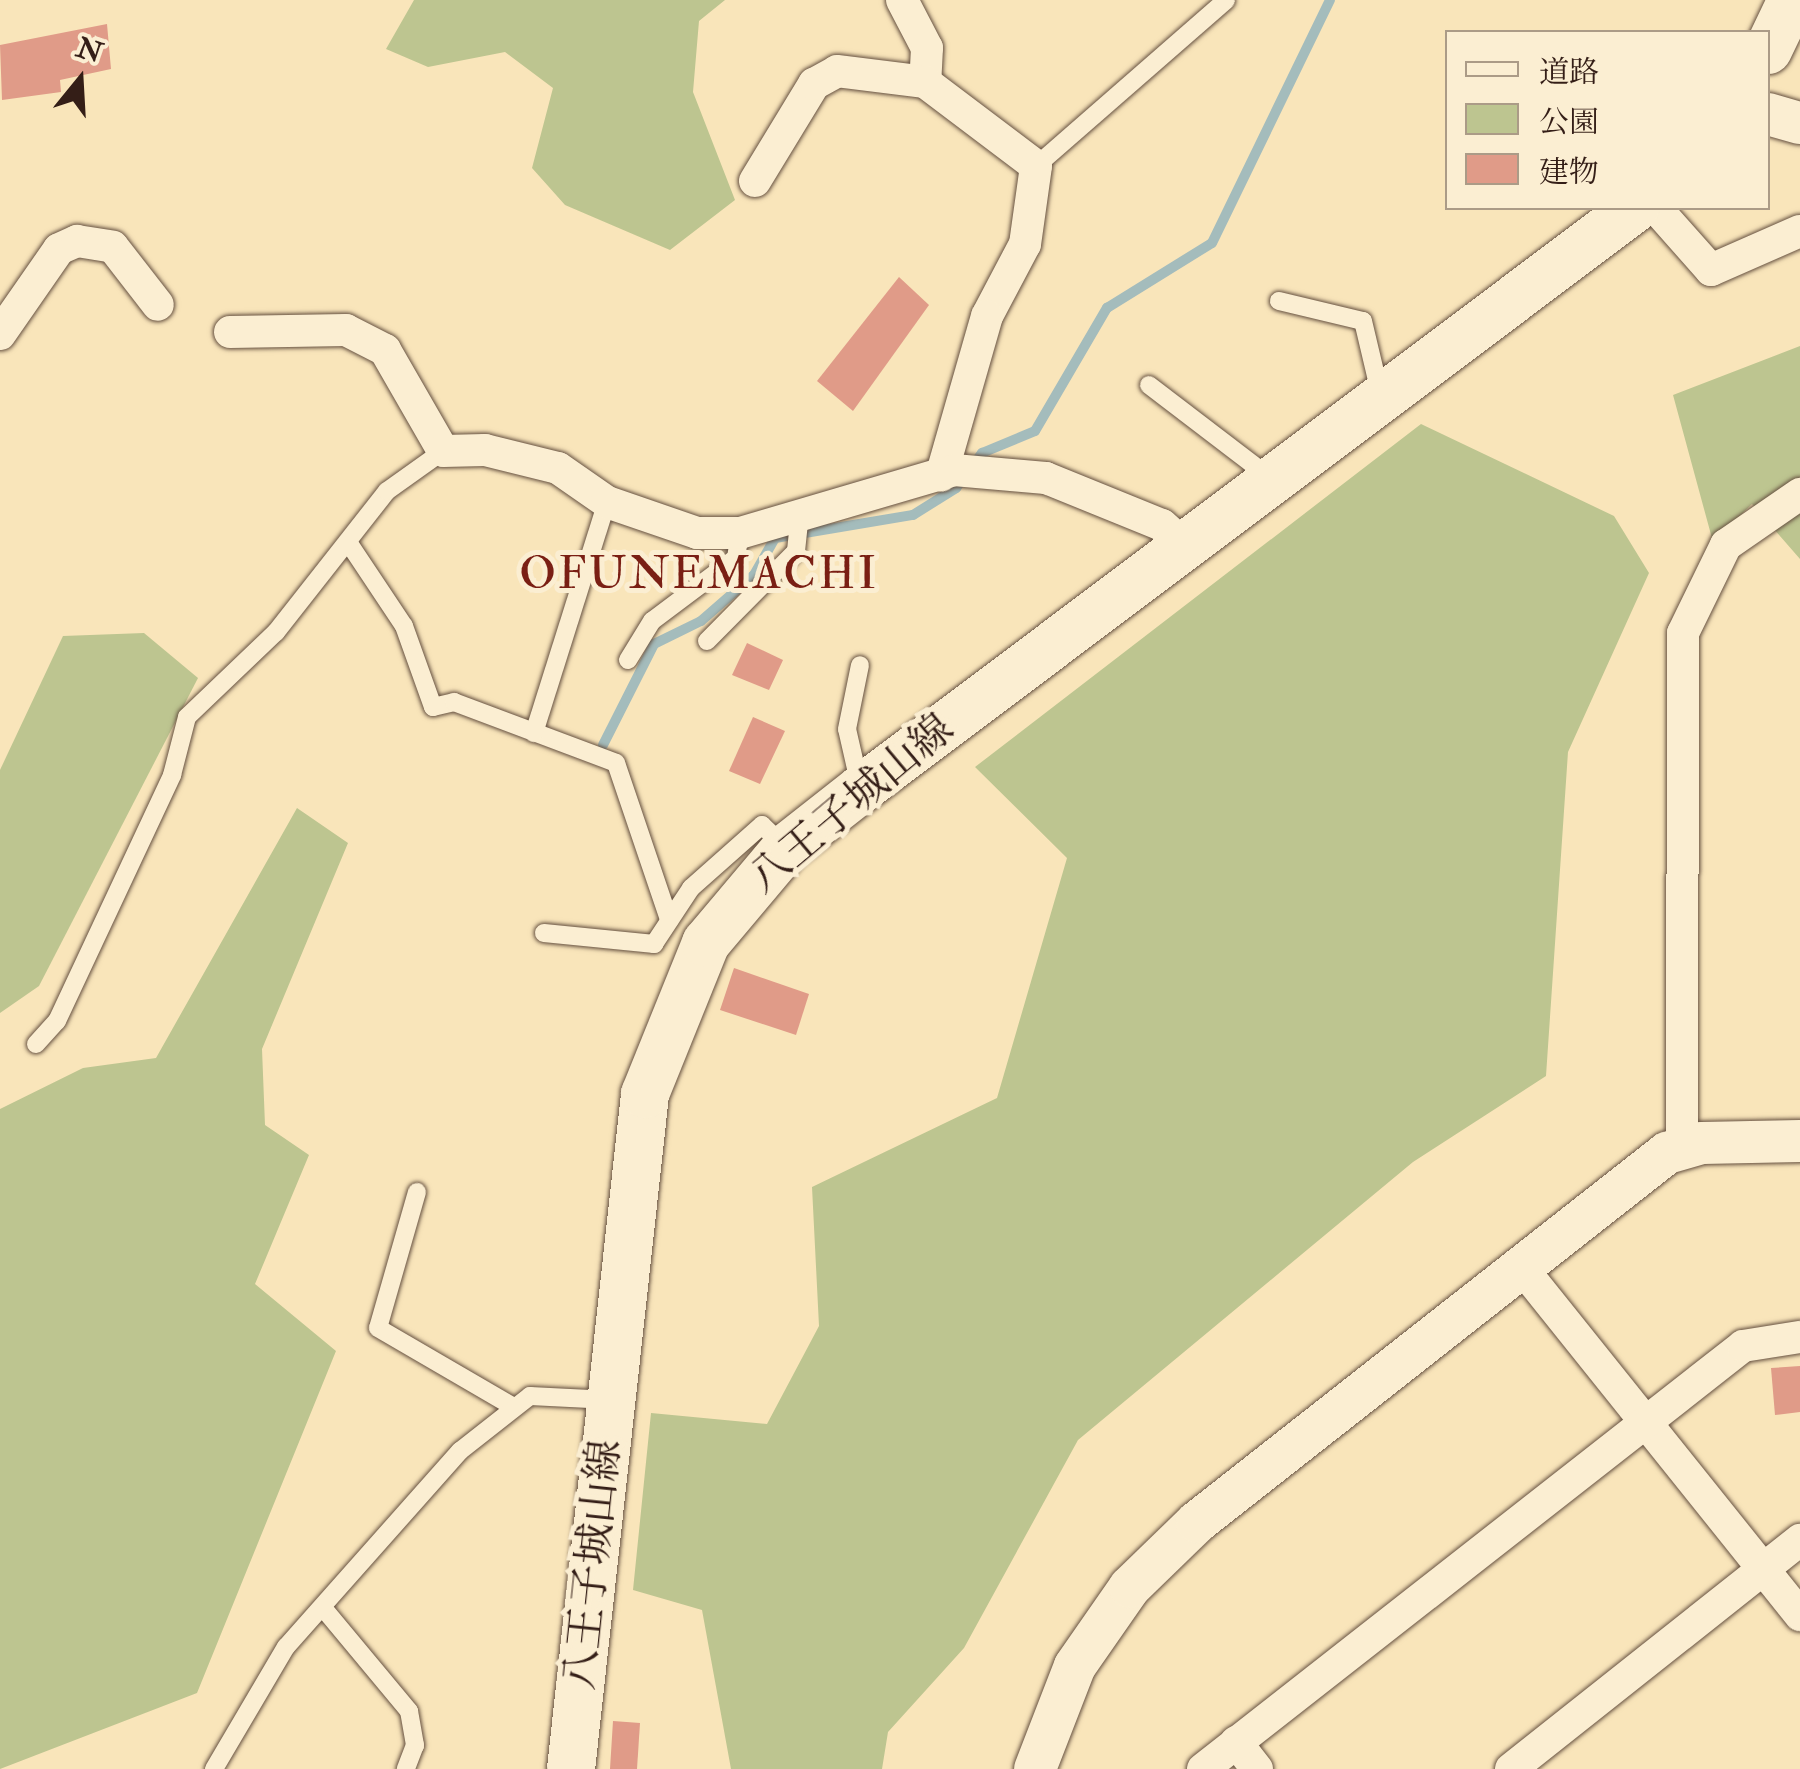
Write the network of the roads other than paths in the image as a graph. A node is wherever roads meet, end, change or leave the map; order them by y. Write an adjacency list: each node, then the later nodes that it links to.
1 (902, 0): 5 (street)
2 (1226, 0): 8 (lane)
3 (1792, 0): 4 (main road)
4 (1770, 46)
5 (925, 82): 8 (street); 9 (street)
6 (1770, 115): 7 (street)
7 (1800, 123)
8 (1036, 166): 20 (street)
9 (755, 181)
10 (1631, 210): 18 (main road, 八王子城山線)
11 (1658, 210): 12 (street)
12 (1800, 231)
13 (1279, 300): 18 (lane)
14 (158, 305): 16 (street)
15 (230, 332): 19 (street)
16 (0, 334)
17 (1150, 385): 21 (lane)
18 (1381, 398): 21 (main road, 八王子城山線)
19 (442, 451): 23 (street); 26 (lane)
20 (948, 473): 24 (street); 27 (street)
21 (1272, 478): 27 (main road, 八王子城山線)
22 (1800, 494): 38 (street)
23 (607, 502): 25 (street); 31 (lane)
24 (800, 514): 25 (street); 28 (lane)
25 (740, 533): 29 (lane)
26 (350, 544): 31 (lane); 36 (lane)
27 (1185, 546): 32 (main road, 八王子城山線)
28 (707, 641)
29 (628, 660)
30 (860, 665): 32 (lane)
31 (534, 732): 34 (lane)
32 (860, 788): 33 (main road, 八王子城山線)
33 (786, 848): 34 (lane); 42 (main road, 八王子城山線)
34 (670, 920): 35 (lane)
35 (544, 933)
36 (36, 1044)
37 (1800, 1141): 38 (street)
38 (1682, 1146): 40 (street)
39 (416, 1192): 43 (lane)
40 (1522, 1268): 44 (street); 53 (street)
41 (1800, 1337): 44 (street)
42 (610, 1400): 43 (lane); 52 (main road, 八王子城山線)
43 (514, 1407): 47 (lane)
44 (1646, 1419): 46 (street); 49 (street)
45 (1800, 1540): 46 (street)
46 (1765, 1567): 48 (street); 56 (street)
47 (324, 1609): 50 (lane); 51 (lane)
48 (1800, 1615)
49 (1236, 1742): 54 (street); 55 (street)
50 (214, 1769)
51 (406, 1769)
52 (571, 1769)
53 (1035, 1769)
54 (1203, 1769)
55 (1257, 1769)
56 (1511, 1769)

